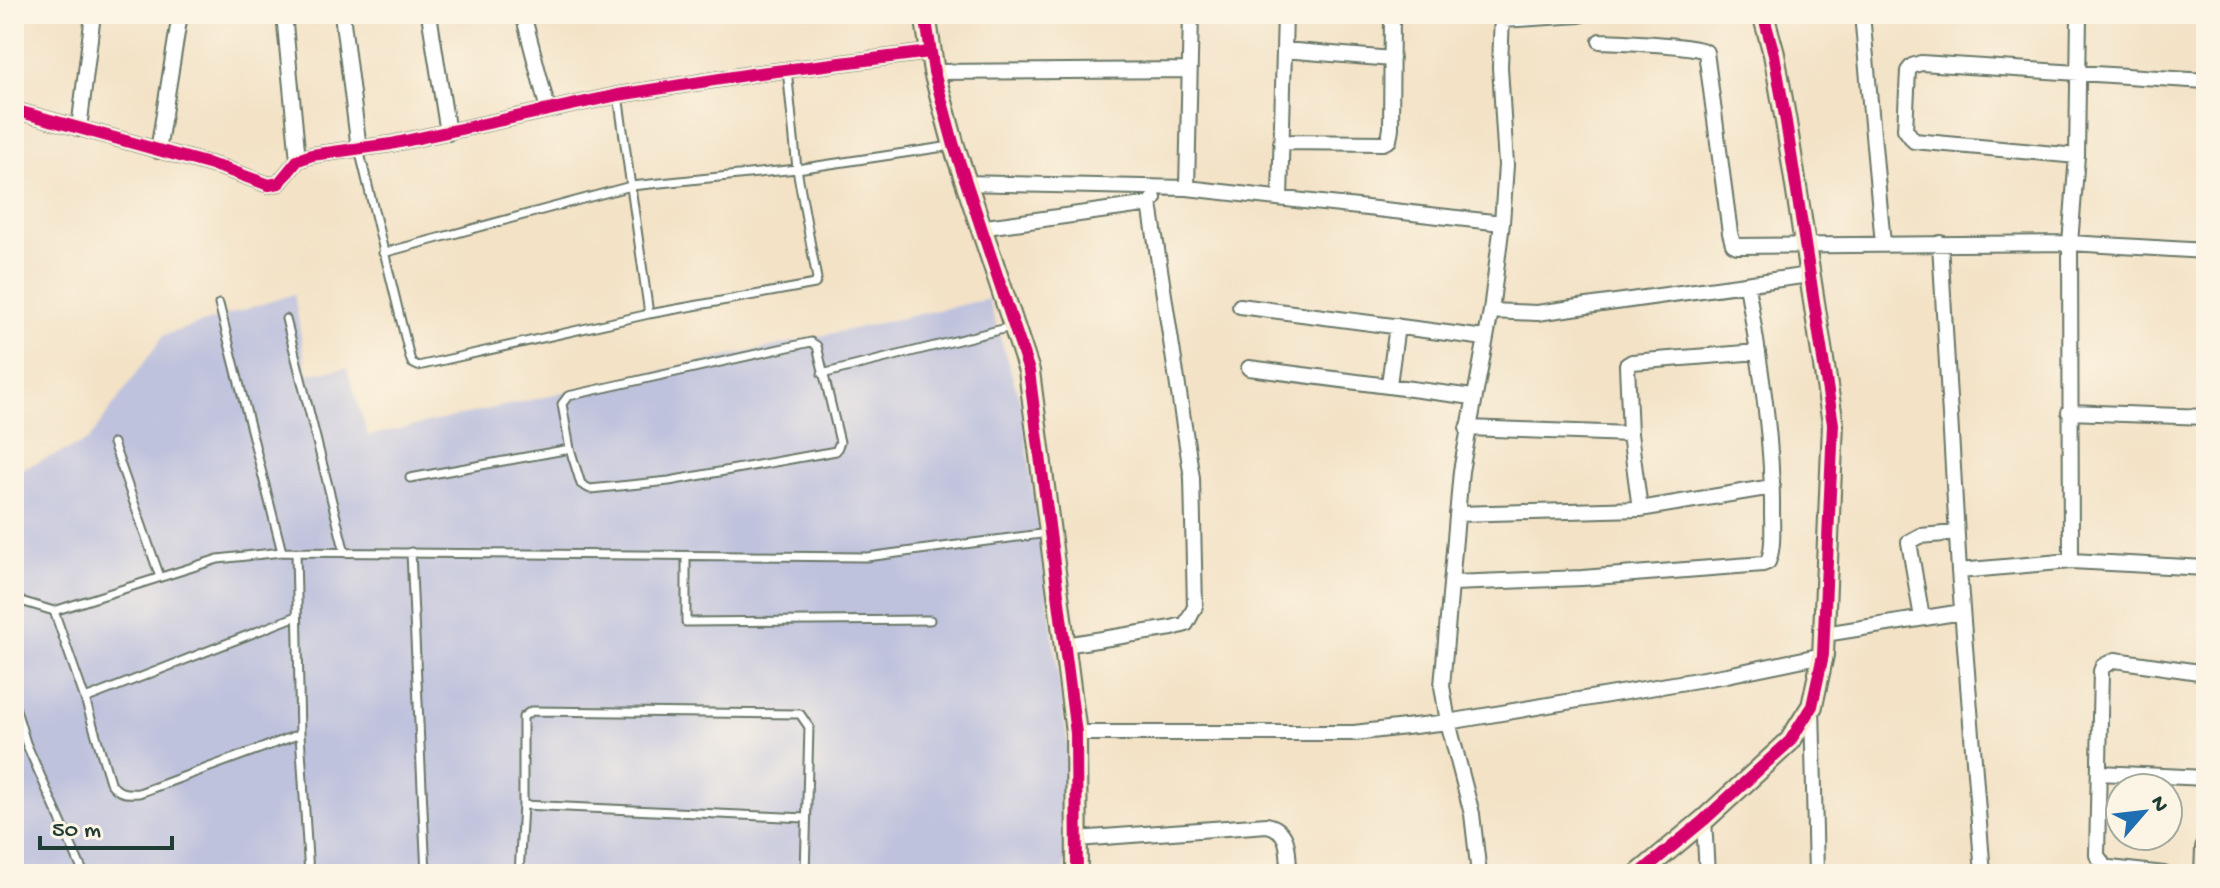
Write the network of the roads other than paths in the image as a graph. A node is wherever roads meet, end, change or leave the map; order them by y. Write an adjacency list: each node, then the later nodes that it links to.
1 (93, 14): 27 (street)
2 (180, 14): 32 (street)
3 (284, 14): 34 (street)
4 (342, 14): 31 (street)
5 (429, 14): 28 (street)
6 (523, 14): 26 (street)
7 (925, 14): 19 (street)
8 (1191, 14): 21 (street)
9 (1285, 14): 17 (street)
10 (1392, 14): 18 (street)
11 (1763, 14): 47 (street)
12 (1862, 14): 46 (street)
13 (2079, 14): 22 (street)
14 (1580, 15): 15 (street)
15 (1502, 17): 42 (street)
16 (1600, 41): 47 (street)
17 (1284, 50): 18 (street); 29 (street)
18 (1392, 59): 29 (street)
19 (932, 62): 20 (street); 21 (street); 30 (street)
20 (787, 69): 24 (street); 35 (lane)
21 (1189, 70): 39 (street)
22 (2078, 73): 23 (street); 33 (street); 33 (street)
23 (2206, 81)
24 (618, 95): 26 (street); 37 (lane)
25 (14, 110): 27 (street)
26 (548, 110): 28 (street)
27 (79, 129): 32 (street)
28 (448, 133): 31 (street)
29 (1281, 142): 40 (street)
30 (954, 146): 35 (lane); 36 (street)
31 (359, 149): 34 (street); 49 (lane)
32 (158, 151): 34 (street)
33 (2077, 156): 45 (street)
34 (298, 160)
35 (797, 169): 37 (lane); 55 (lane)
36 (964, 183): 38 (street); 43 (street)
37 (631, 186): 49 (lane); 55 (lane)
38 (1157, 186): 39 (street); 41 (street)
39 (1187, 188): 40 (street)
40 (1280, 198): 42 (street)
41 (1150, 204): 43 (street); 94 (street)
42 (1502, 223): 54 (street)
43 (979, 228): 58 (street)
44 (1940, 243): 45 (street); 46 (street); 76 (street)
45 (2070, 243): 48 (street); 65 (street)
46 (1883, 244): 47 (street)
47 (1807, 246): 50 (street)
48 (2206, 251)
49 (383, 253): 55 (lane)
50 (1809, 275): 51 (street); 93 (street)
51 (1747, 284): 54 (street); 60 (street)
52 (219, 304): 77 (lane)
53 (1240, 306): 57 (street)
54 (1491, 311): 59 (street)
55 (649, 314)
56 (286, 319): 80 (lane)
57 (1397, 326): 59 (street); 63 (street)
58 (1013, 327): 62 (lane); 75 (street)
59 (1485, 338): 64 (street)
60 (1758, 352): 68 (street); 72 (street)
61 (1249, 368): 63 (street)
62 (822, 374): 70 (lane); 70 (lane)
63 (1389, 384): 64 (street)
64 (1473, 397): 67 (street)
65 (2069, 412): 66 (street); 82 (street)
66 (2206, 417)
67 (1467, 428): 68 (street); 74 (street)
68 (1630, 434): 73 (street)
69 (113, 443): 85 (lane)
70 (570, 449): 71 (lane)
71 (410, 478)
72 (1772, 487): 73 (street); 86 (street)
73 (1640, 509): 74 (street)
74 (1457, 514): 86 (street)
75 (1050, 532): 81 (lane); 94 (street)
76 (1956, 533): 84 (street); 91 (street)
77 (282, 552): 78 (lane); 85 (lane)
78 (296, 552): 80 (lane); 90 (lane)
79 (411, 552): 80 (lane); 81 (lane); 111 (lane)
80 (345, 553)
81 (686, 557): 92 (lane)
82 (2071, 561): 83 (street); 84 (street)
83 (2206, 568)
84 (1959, 571): 89 (street)
85 (160, 577): 88 (lane)
86 (1453, 583): 99 (street)
87 (14, 599): 88 (lane)
88 (54, 611): 96 (lane)
89 (1962, 612): 91 (street); 120 (street)
90 (297, 616): 96 (lane); 101 (lane)
91 (1922, 618): 93 (street)
92 (930, 620)
93 (1824, 644): 98 (street); 99 (street)
94 (1065, 645): 100 (street)
95 (2206, 673): 102 (street)
96 (85, 699): 101 (lane)
97 (14, 703): 109 (lane)
98 (1812, 706): 106 (street); 119 (street)
99 (1448, 722): 100 (street); 116 (street)
100 (1076, 733): 107 (street)
101 (300, 734): 110 (lane)
102 (2099, 773): 103 (street); 121 (street)
103 (2206, 778)
104 (523, 805): 105 (lane); 105 (lane); 112 (lane)
105 (805, 818): 113 (lane)
106 (1704, 820): 117 (street); 118 (street)
107 (1077, 839): 114 (street); 115 (street)
108 (2206, 848): 122 (street)
109 (84, 874)
110 (309, 874)
111 (426, 874)
112 (519, 874)
113 (805, 874)
114 (1077, 874)
115 (1289, 874)
116 (1479, 874)
117 (1639, 874)
118 (1707, 874)
119 (1816, 874)
120 (1983, 874)
121 (2164, 874)
122 (2205, 874)

